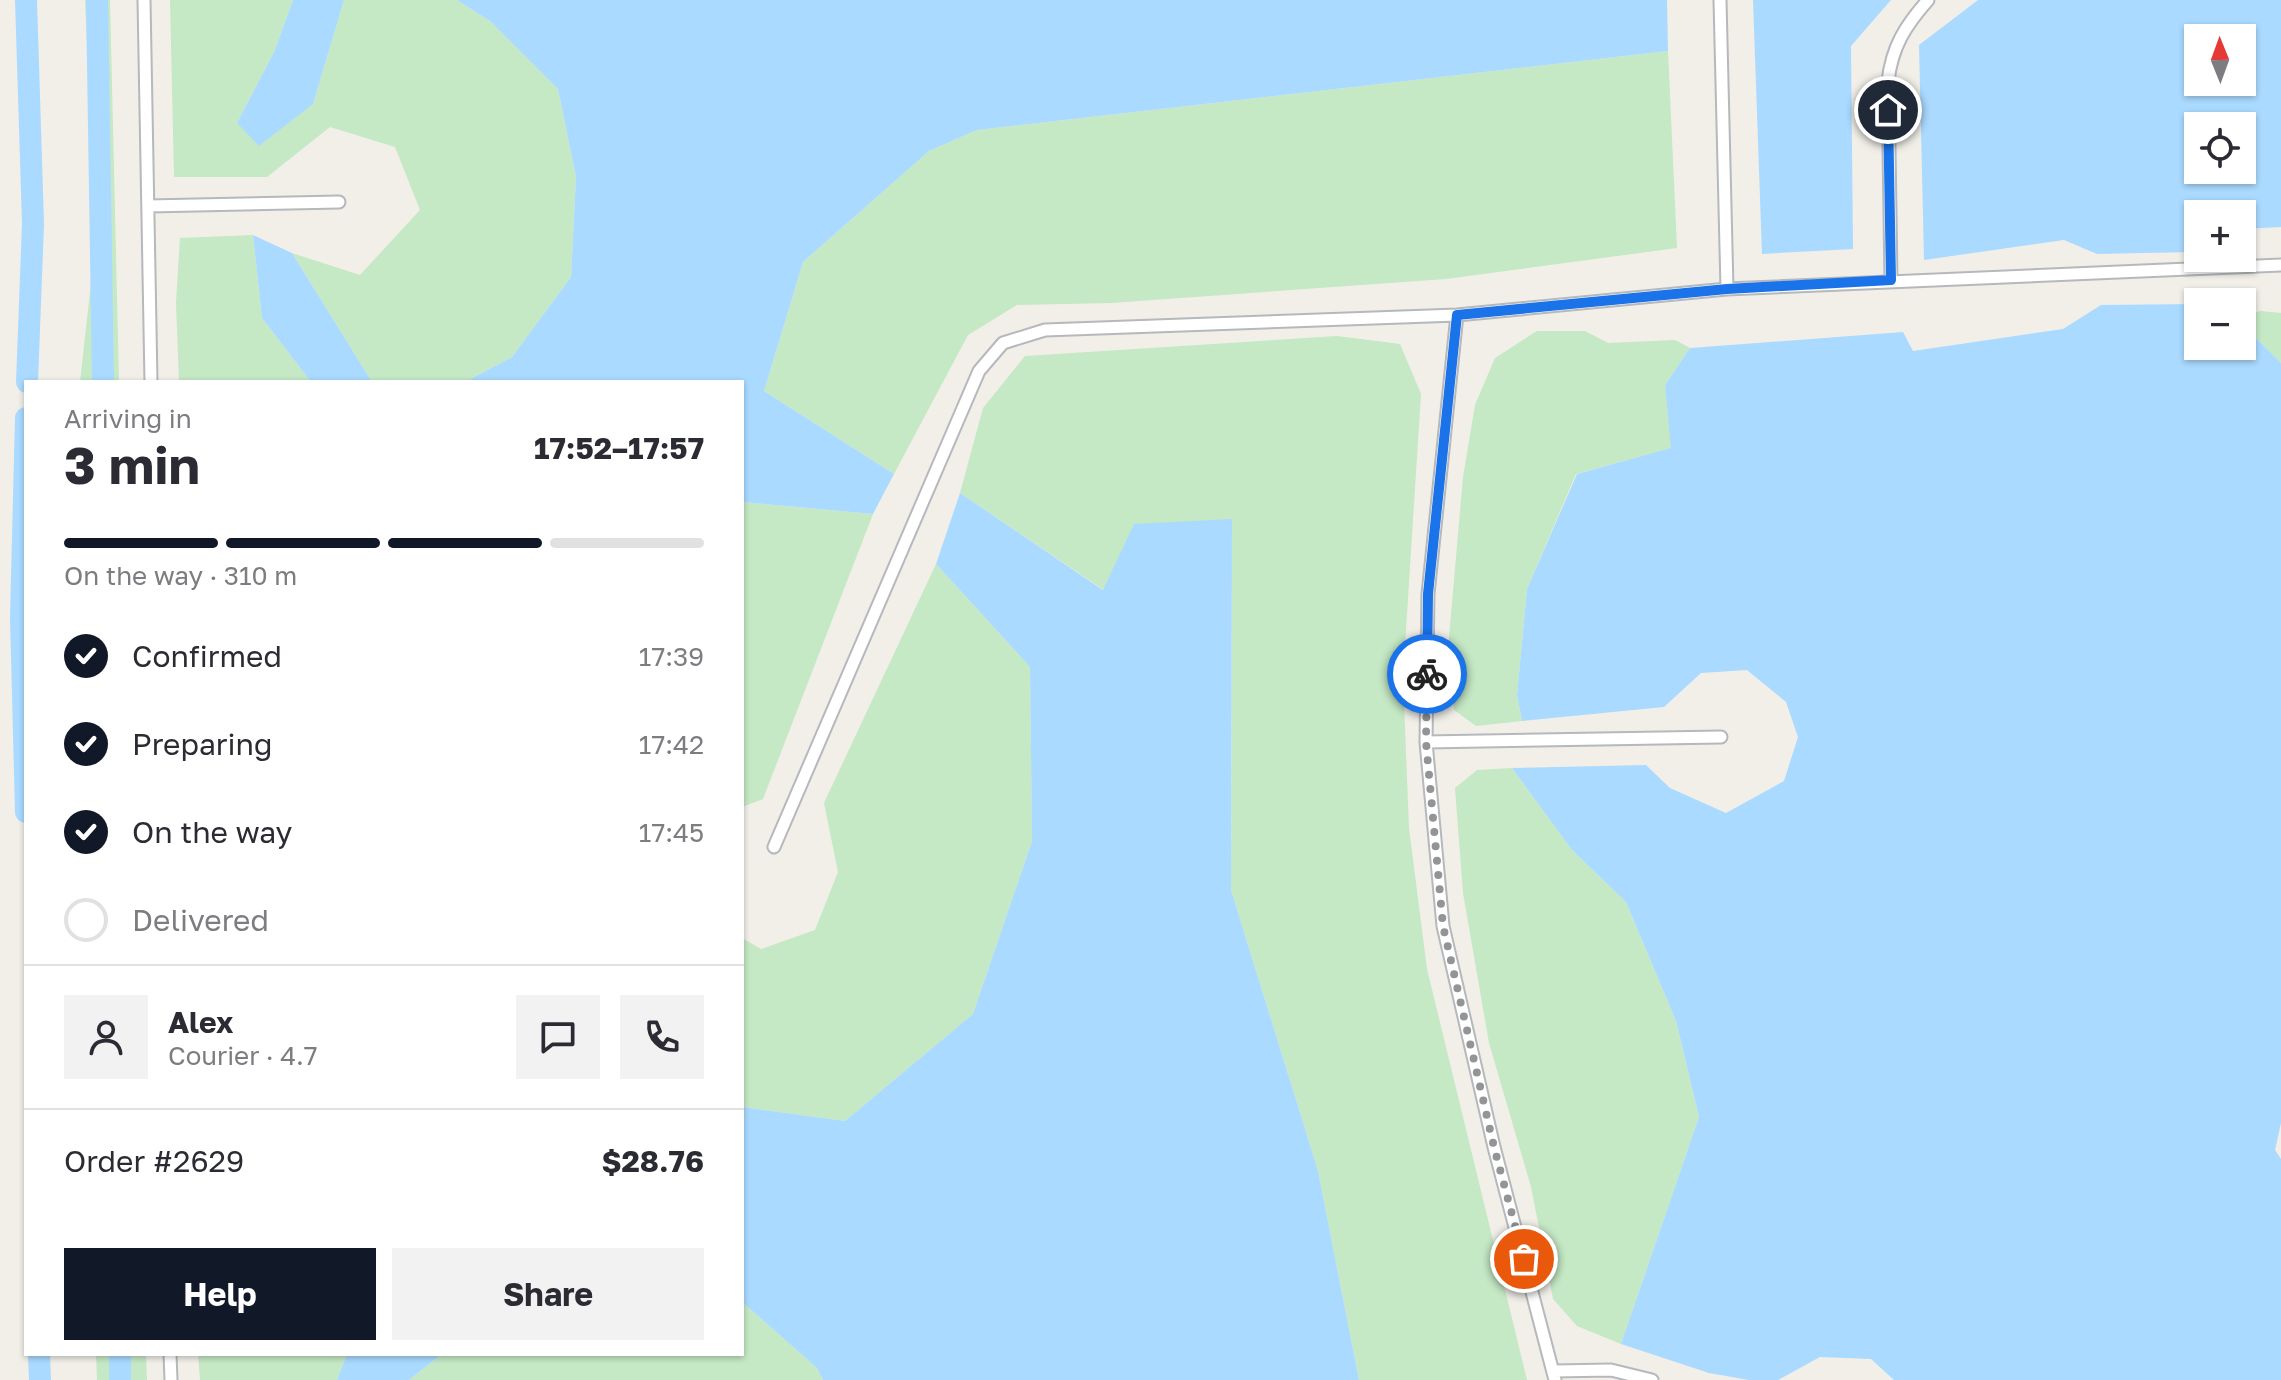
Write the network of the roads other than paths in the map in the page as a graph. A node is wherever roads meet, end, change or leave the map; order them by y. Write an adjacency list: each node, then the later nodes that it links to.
1 (144, 0): 5 (lane)
2 (1720, 0): 8 (lane)
3 (1928, 0): 7 (lane)
4 (339, 202): 5 (lane)
5 (148, 206): 10 (lane)
6 (2281, 265): 7 (lane)
7 (1891, 280): 8 (lane)
8 (1727, 289): 9 (lane)
9 (1457, 315): 12 (lane); 13 (lane)
10 (151, 380)
11 (1721, 737): 12 (lane)
12 (1426, 742): 15 (lane)
13 (774, 847)
14 (170, 1356): 16 (lane)
15 (1554, 1376): 17 (lane)
16 (171, 1380)
17 (1652, 1380)

